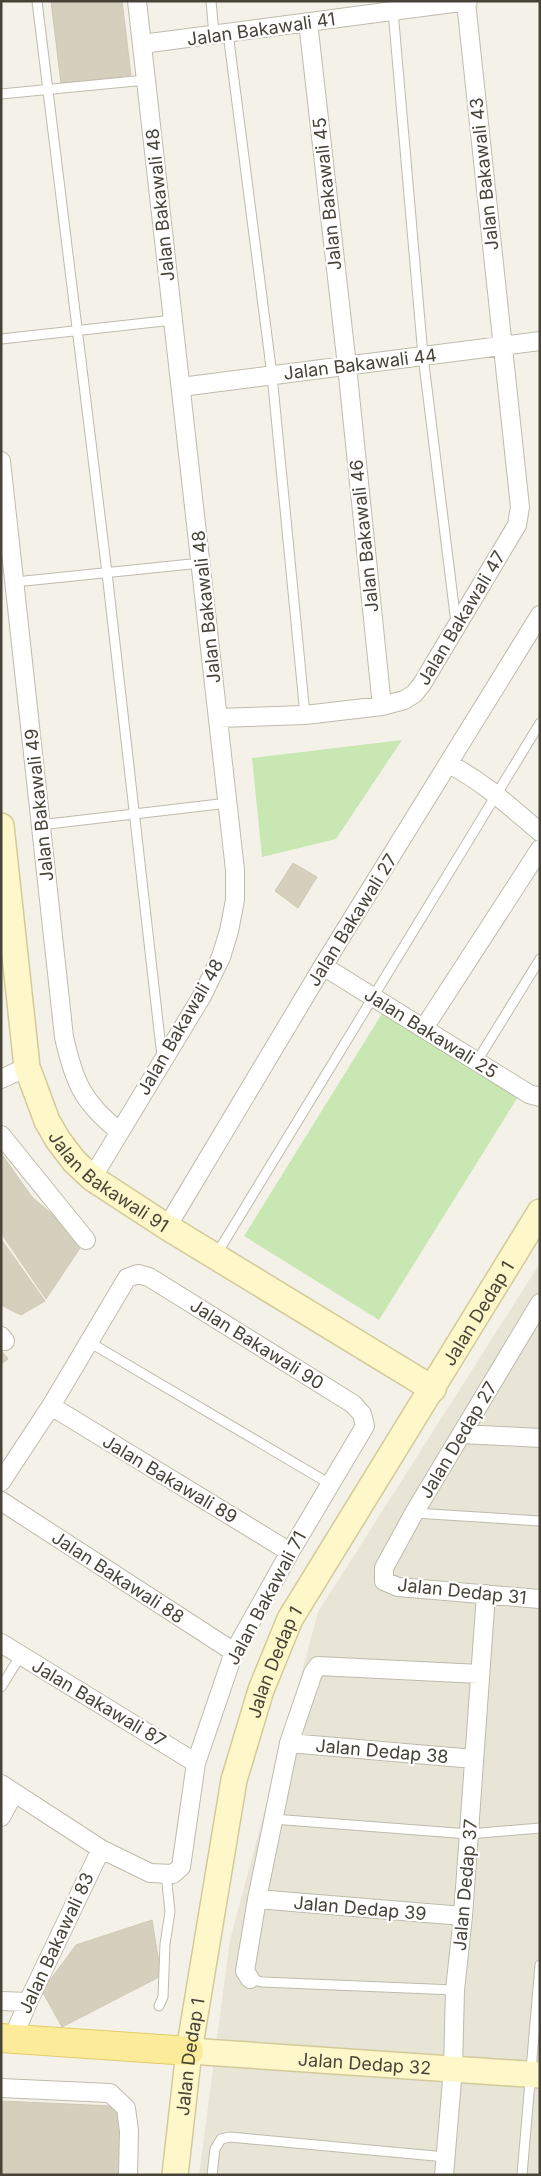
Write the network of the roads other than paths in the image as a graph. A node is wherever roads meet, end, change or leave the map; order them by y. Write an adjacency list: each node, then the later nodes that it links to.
1 (37, 1): 11 (lane)
2 (137, 1): 9 (street, Jalan Bakawali 48)
3 (210, 1): 8 (lane)
4 (467, 1): 5 (street, Jalan Bakawali 41); 17 (street, Jalan Bakawali 43)
5 (439, 3): 6 (street, Jalan Bakawali 41)
6 (393, 11): 7 (street, Jalan Bakawali 41); 18 (lane)
7 (308, 22): 8 (street, Jalan Bakawali 41); 19 (street, Jalan Bakawali 45)
8 (221, 34): 9 (street, Jalan Bakawali 41); 20 (lane)
9 (142, 44): 10 (street, Jalan Bakawali 48)
10 (146, 80): 11 (lane); 13 (street, Jalan Bakawali 48)
11 (47, 90): 12 (lane); 14 (lane)
12 (1, 94)
13 (173, 320): 14 (lane); 21 (street, Jalan Bakawali 48)
14 (77, 330): 15 (lane); 24 (lane)
15 (1, 338)
16 (540, 341): 17 (street, Jalan Bakawali 44)
17 (503, 346): 18 (street, Jalan Bakawali 44); 27 (street, Jalan Bakawali 47)
18 (423, 356): 19 (street, Jalan Bakawali 44); 27 (lane)
19 (347, 366): 20 (street, Jalan Bakawali 44); 28 (street, Jalan Bakawali 46)
20 (272, 375): 21 (street, Jalan Bakawali 44); 29 (lane)
21 (181, 386): 23 (street, Jalan Bakawali 48)
22 (1, 461): 25 (street, Jalan Bakawali 49)
23 (201, 563): 24 (lane); 30 (street, Jalan Bakawali 48)
24 (107, 573): 25 (lane); 35 (lane)
25 (15, 582): 36 (street, Jalan Bakawali 49)
26 (540, 615): 32 (street, Jalan Bakawali 27)
27 (456, 628): 28 (street, Jalan Bakawali 47)
28 (382, 706): 29 (street, Jalan Bakawali 47)
29 (305, 715): 30 (street, Jalan Bakawali 47)
30 (218, 718): 34 (street, Jalan Bakawali 48)
31 (538, 729): 33 (lane)
32 (449, 764): 33 (street); 41 (street, Jalan Bakawali 27)
33 (496, 795): 38 (street); 42 (lane)
34 (228, 803): 35 (lane); 44 (street, Jalan Bakawali 48)
35 (134, 814): 36 (lane); 44 (lane)
36 (40, 825): 49 (street, Jalan Bakawali 49)
37 (1, 826): 46 (main road, Jalan Bakawali 91)
38 (540, 832)
39 (540, 849): 43 (street)
40 (540, 959): 45 (lane)
41 (322, 966): 42 (street, Jalan Bakawali 25); 53 (street, Jalan Bakawali 27)
42 (373, 997): 43 (street, Jalan Bakawali 25); 55 (lane)
43 (424, 1028): 45 (street, Jalan Bakawali 25)
44 (163, 1060): 49 (street, Jalan Bakawali 48)
45 (477, 1061): 48 (street, Jalan Bakawali 25)
46 (27, 1067): 47 (street); 51 (main road, Jalan Bakawali 91)
47 (1, 1079)
48 (540, 1097)
49 (119, 1131): 51 (street, Jalan Bakawali 48)
50 (1, 1135): 54 (street)
51 (92, 1178): 53 (main road, Jalan Bakawali 91)
52 (540, 1212): 58 (main road, Jalan Dedap 1)
53 (167, 1227): 55 (main road, Jalan Bakawali 91)
54 (86, 1240)
55 (215, 1257): 58 (main road, Jalan Bakawali 91)
56 (540, 1303): 61 (street, Jalan Dedap 27)
57 (89, 1342): 59 (street); 60 (street, Jalan Bakawali 90); 64 (lane)
58 (433, 1389): 96 (main road, Jalan Dedap 1)
59 (51, 1406): 63 (street); 68 (street, Jalan Bakawali 89)
60 (365, 1426): 64 (street, Jalan Bakawali 71)
61 (462, 1434): 62 (street); 66 (street, Jalan Dedap 27)
62 (540, 1438)
63 (1, 1482)
64 (330, 1484): 68 (street, Jalan Bakawali 71)
65 (1, 1502): 73 (street, Jalan Bakawali 88)
66 (414, 1514): 67 (lane); 69 (street, Jalan Dedap 27)
67 (540, 1521)
68 (290, 1552): 73 (street, Jalan Bakawali 71)
69 (384, 1581): 70 (street, Jalan Dedap 31)
70 (486, 1594): 71 (street, Jalan Dedap 31); 75 (street, Jalan Dedap 37)
71 (540, 1599)
72 (1, 1643): 74 (street, Jalan Bakawali 87)
73 (234, 1652): 79 (street, Jalan Bakawali 71)
74 (21, 1655): 76 (lane); 79 (street, Jalan Bakawali 87)
75 (480, 1674): 77 (street); 78 (street, Jalan Dedap 37)
76 (1, 1687)
77 (290, 1743): 78 (street, Jalan Dedap 38); 82 (street)
78 (474, 1759): 84 (street, Jalan Dedap 37)
79 (196, 1763): 86 (street, Jalan Bakawali 71)
80 (8, 1789): 81 (street); 85 (street)
81 (1, 1817)
82 (273, 1819): 84 (lane); 87 (street)
83 (540, 1828): 84 (lane)
84 (469, 1834): 88 (street, Jalan Dedap 37)
85 (101, 1849): 86 (street); 93 (street, Jalan Bakawali 83)
86 (158, 1873): 94 (lane)
87 (257, 1899): 88 (street, Jalan Dedap 39); 90 (street)
88 (463, 1916): 91 (street, Jalan Dedap 37)
89 (540, 1965): 98 (lane)
90 (250, 1980): 91 (lane)
91 (455, 1990): 97 (street, Jalan Dedap 37)
92 (1, 2001): 93 (street)
93 (28, 2002): 95 (street, Jalan Bakawali 83)
94 (159, 2006)
95 (7, 2038): 96 (main road)
96 (189, 2051): 97 (main road, Jalan Dedap 32); 102 (main road, Jalan Dedap 1)
97 (453, 2069): 98 (main road, Jalan Dedap 32); 100 (street, Jalan Dedap 37)
98 (535, 2075): 105 (lane)
99 (1, 2088): 101 (street)
100 (446, 2157): 103 (lane); 104 (street, Jalan Dedap 37)
101 (128, 2175)
102 (175, 2175)
103 (212, 2175)
104 (444, 2175)
105 (522, 2175)

